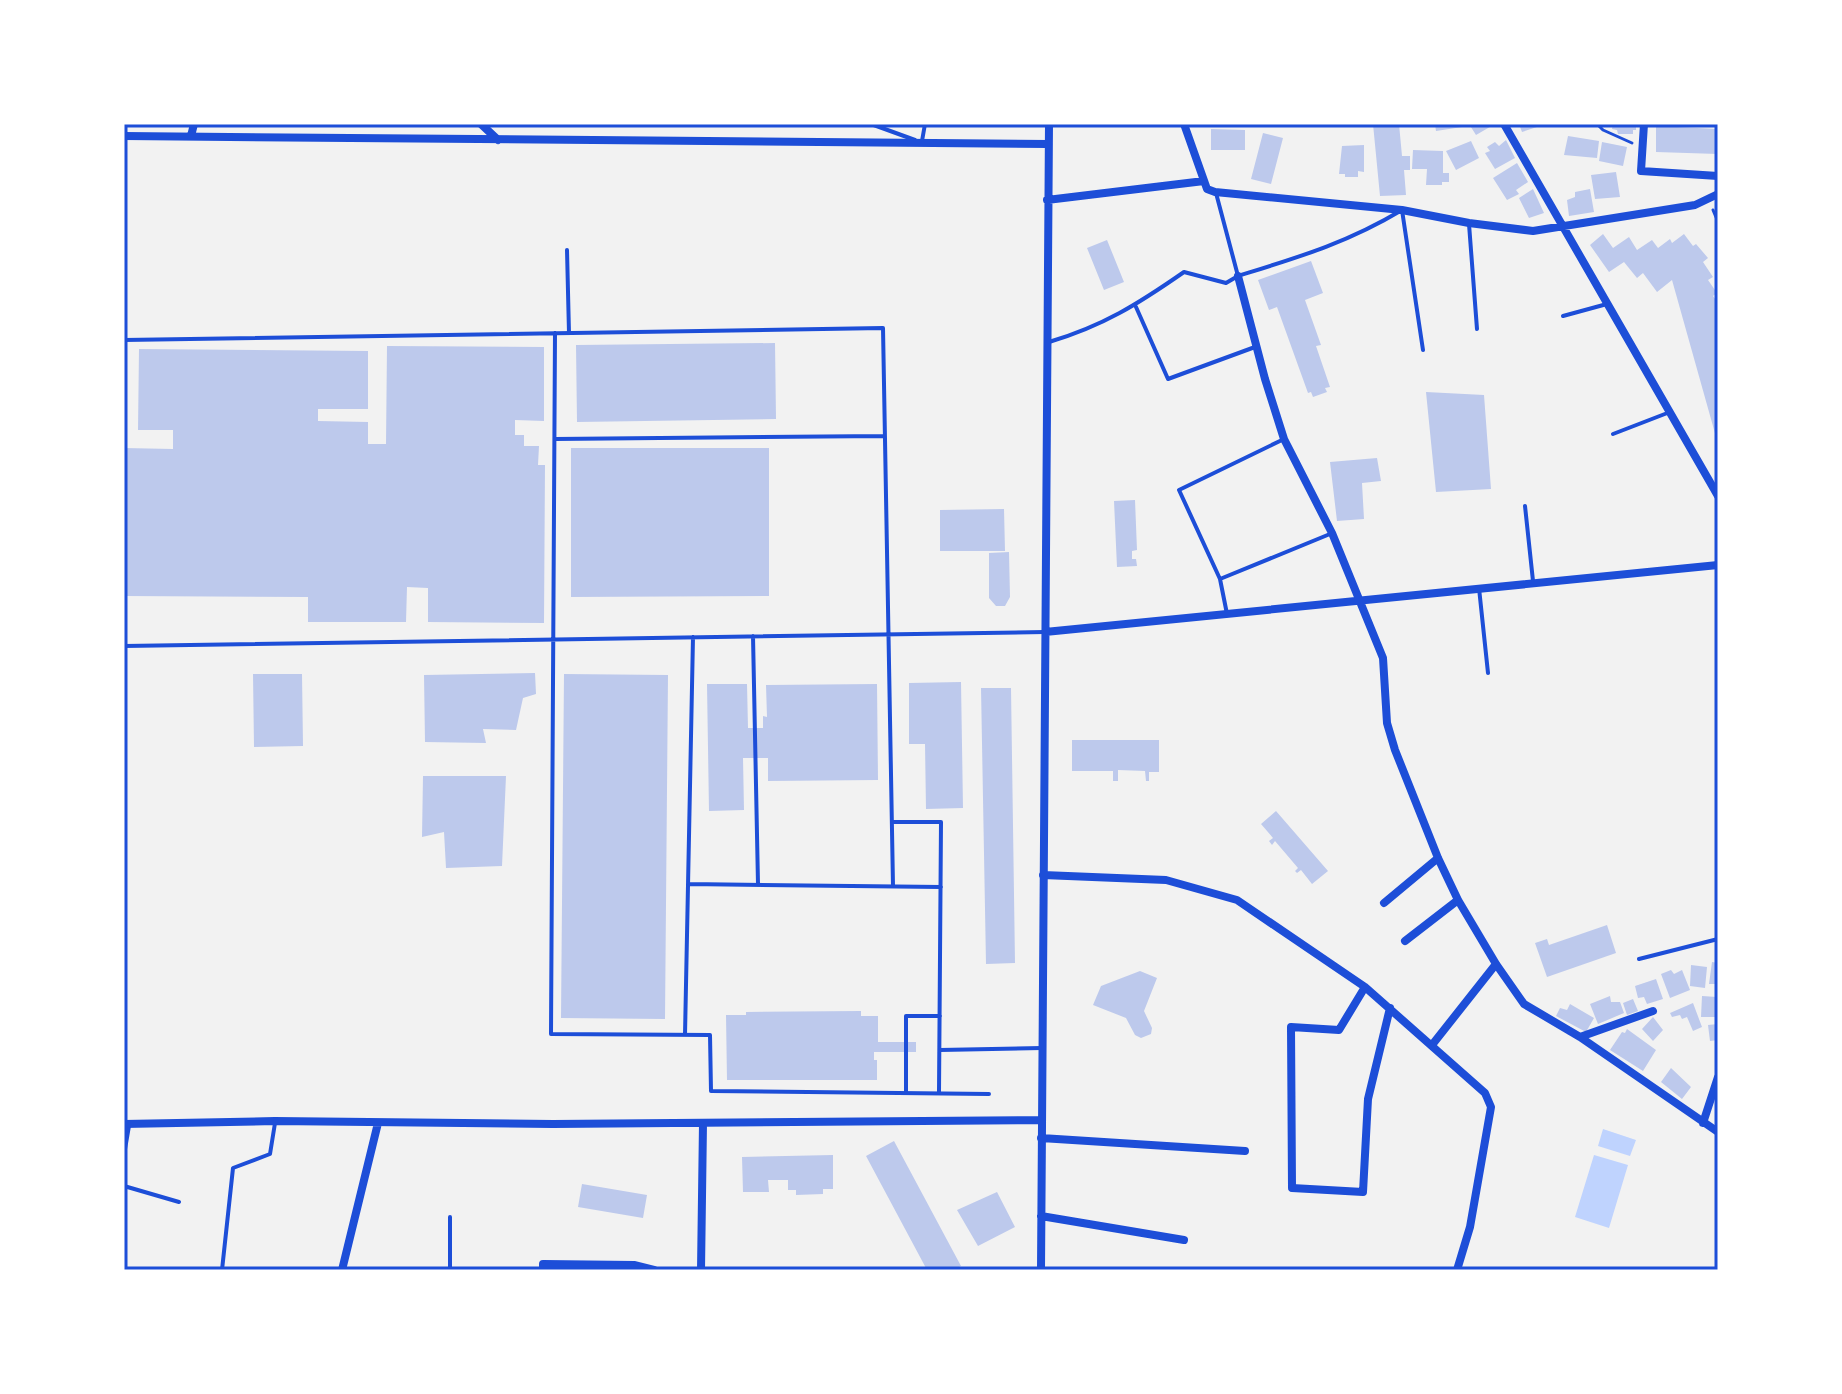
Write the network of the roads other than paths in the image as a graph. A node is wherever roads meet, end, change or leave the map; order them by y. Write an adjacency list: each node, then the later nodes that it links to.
1 (194, 124): 10 (street)
2 (481, 124): 11 (street)
3 (871, 124): 12 (lane)
4 (925, 124): 12 (lane)
5 (1049, 124): 13 (street)
6 (1184, 124): 15 (street)
7 (1504, 124): 21 (street)
8 (1644, 124): 14 (street)
9 (124, 136): 10 (street)
10 (191, 136): 11 (street)
11 (499, 141): 12 (street)
12 (922, 142): 13 (street)
13 (1048, 144): 18 (street)
14 (1718, 176)
15 (1204, 181): 16 (street); 18 (street)
16 (1215, 192): 19 (street); 23 (lane)
17 (1718, 194): 21 (street)
18 (1047, 200): 31 (street)
19 (1402, 210): 20 (street); 23 (lane); 33 (lane)
20 (1469, 223): 21 (street); 27 (lane)
21 (1564, 226): 24 (street)
22 (567, 250): 29 (lane)
23 (1238, 276): 25 (lane); 32 (street)
24 (1608, 304): 26 (lane); 34 (street)
25 (1136, 306): 31 (lane); 32 (lane)
26 (1563, 316)
27 (1477, 329)
28 (555, 333): 29 (lane); 30 (lane); 37 (lane)
29 (569, 333): 36 (lane)
30 (124, 340)
31 (1048, 343): 48 (street)
32 (1257, 346): 38 (street)
33 (1423, 350)
34 (1672, 411): 35 (lane); 39 (street)
35 (1613, 434)
36 (885, 436): 37 (lane); 49 (lane)
37 (555, 439): 52 (lane)
38 (1284, 439): 41 (street); 43 (lane)
39 (1718, 496)
40 (1525, 506): 44 (lane)
41 (1332, 533): 43 (lane); 46 (street)
42 (1718, 565): 44 (street)
43 (1220, 579): 47 (lane)
44 (1533, 581): 45 (street)
45 (1479, 587): 46 (street); 54 (lane)
46 (1360, 601): 47 (street); 56 (street)
47 (1227, 614): 48 (street)
48 (1045, 632): 49 (lane); 57 (street)
49 (888, 634): 50 (lane); 55 (lane)
50 (753, 636): 51 (lane); 59 (lane)
51 (693, 637): 52 (lane); 58 (lane)
52 (553, 639): 53 (lane); 72 (lane)
53 (124, 646)
54 (1488, 673)
55 (892, 822): 60 (lane); 61 (lane)
56 (1438, 858): 62 (street); 63 (street)
57 (1043, 875): 68 (street); 75 (street)
58 (688, 884): 59 (lane); 72 (lane)
59 (758, 884): 60 (lane)
60 (893, 886): 61 (lane)
61 (941, 887): 71 (lane)
62 (1458, 900): 65 (street); 67 (street)
63 (1384, 903)
64 (1718, 939): 66 (lane)
65 (1405, 941)
66 (1639, 959)
67 (1496, 964): 73 (street); 74 (street)
68 (1365, 987): 69 (street); 69 (street)
69 (1390, 1008): 74 (street)
70 (1653, 1011): 73 (street)
71 (940, 1016): 76 (lane); 78 (lane)
72 (685, 1035): 78 (lane)
73 (1580, 1037): 85 (street)
74 (1432, 1045): 103 (street)
75 (1042, 1048): 76 (lane); 81 (street)
76 (940, 1050): 79 (lane)
77 (1718, 1077): 85 (street)
78 (906, 1093): 79 (lane)
79 (939, 1093): 80 (lane)
80 (989, 1094)
81 (1041, 1120): 84 (street); 88 (street)
82 (275, 1121): 83 (street); 86 (street); 96 (lane)
83 (378, 1123): 84 (street); 97 (street)
84 (703, 1123): 101 (street)
85 (1703, 1123): 87 (street)
86 (127, 1124): 90 (lane)
87 (1718, 1132)
88 (1041, 1138): 89 (street); 93 (street)
89 (1245, 1151)
90 (124, 1155)
91 (124, 1186): 92 (lane)
92 (179, 1202)
93 (1041, 1216): 95 (street); 102 (street)
94 (450, 1217): 98 (lane)
95 (1184, 1240)
96 (222, 1270)
97 (342, 1270)
98 (450, 1270)
99 (543, 1270): 100 (street)
100 (654, 1270)
101 (701, 1270)
102 (1041, 1270)
103 (1457, 1270)

